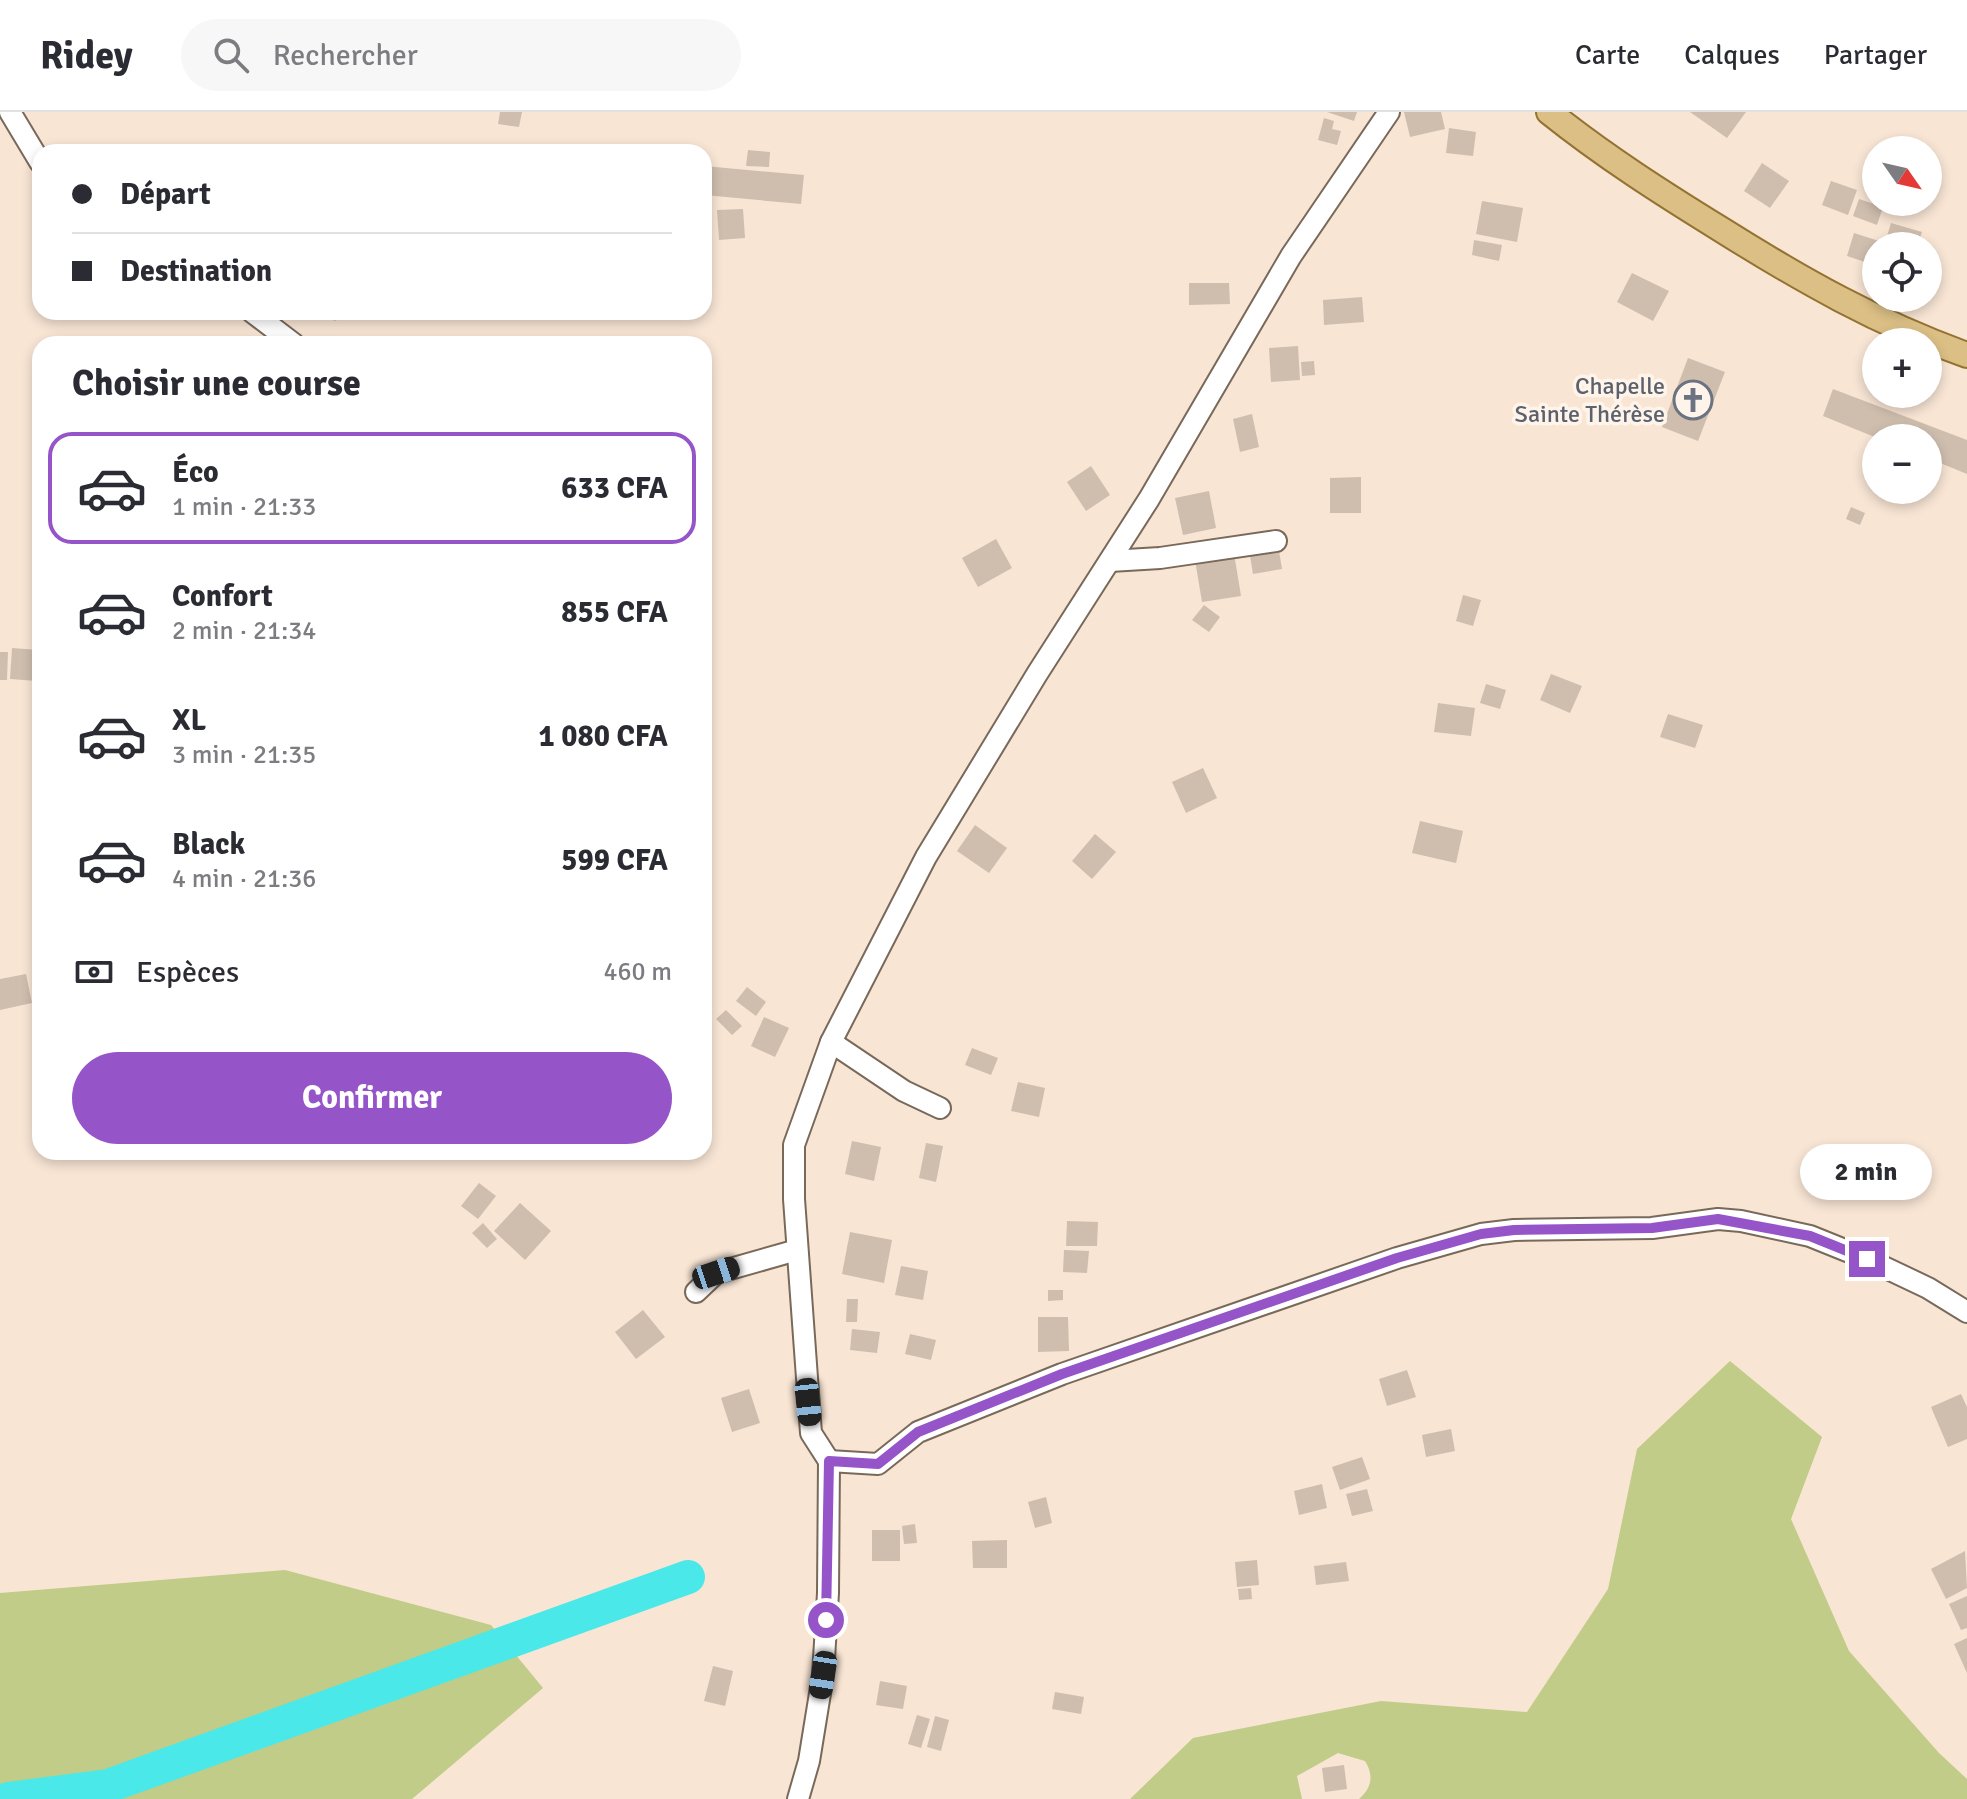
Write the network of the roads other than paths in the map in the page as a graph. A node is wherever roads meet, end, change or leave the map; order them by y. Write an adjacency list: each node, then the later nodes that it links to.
1 (10, 112): 4 (street)
2 (1389, 112): 9 (street)
3 (1549, 112): 7 (main road)
4 (32, 149)
5 (262, 320): 6 (street)
6 (284, 336)
7 (1967, 355)
8 (1276, 541): 9 (street)
9 (1110, 561): 10 (street)
10 (831, 1042): 11 (street); 12 (street)
11 (940, 1108)
12 (797, 1250): 13 (street); 15 (street)
13 (696, 1292)
14 (1967, 1312): 15 (street)
15 (829, 1461): 16 (street)
16 (798, 1799)

